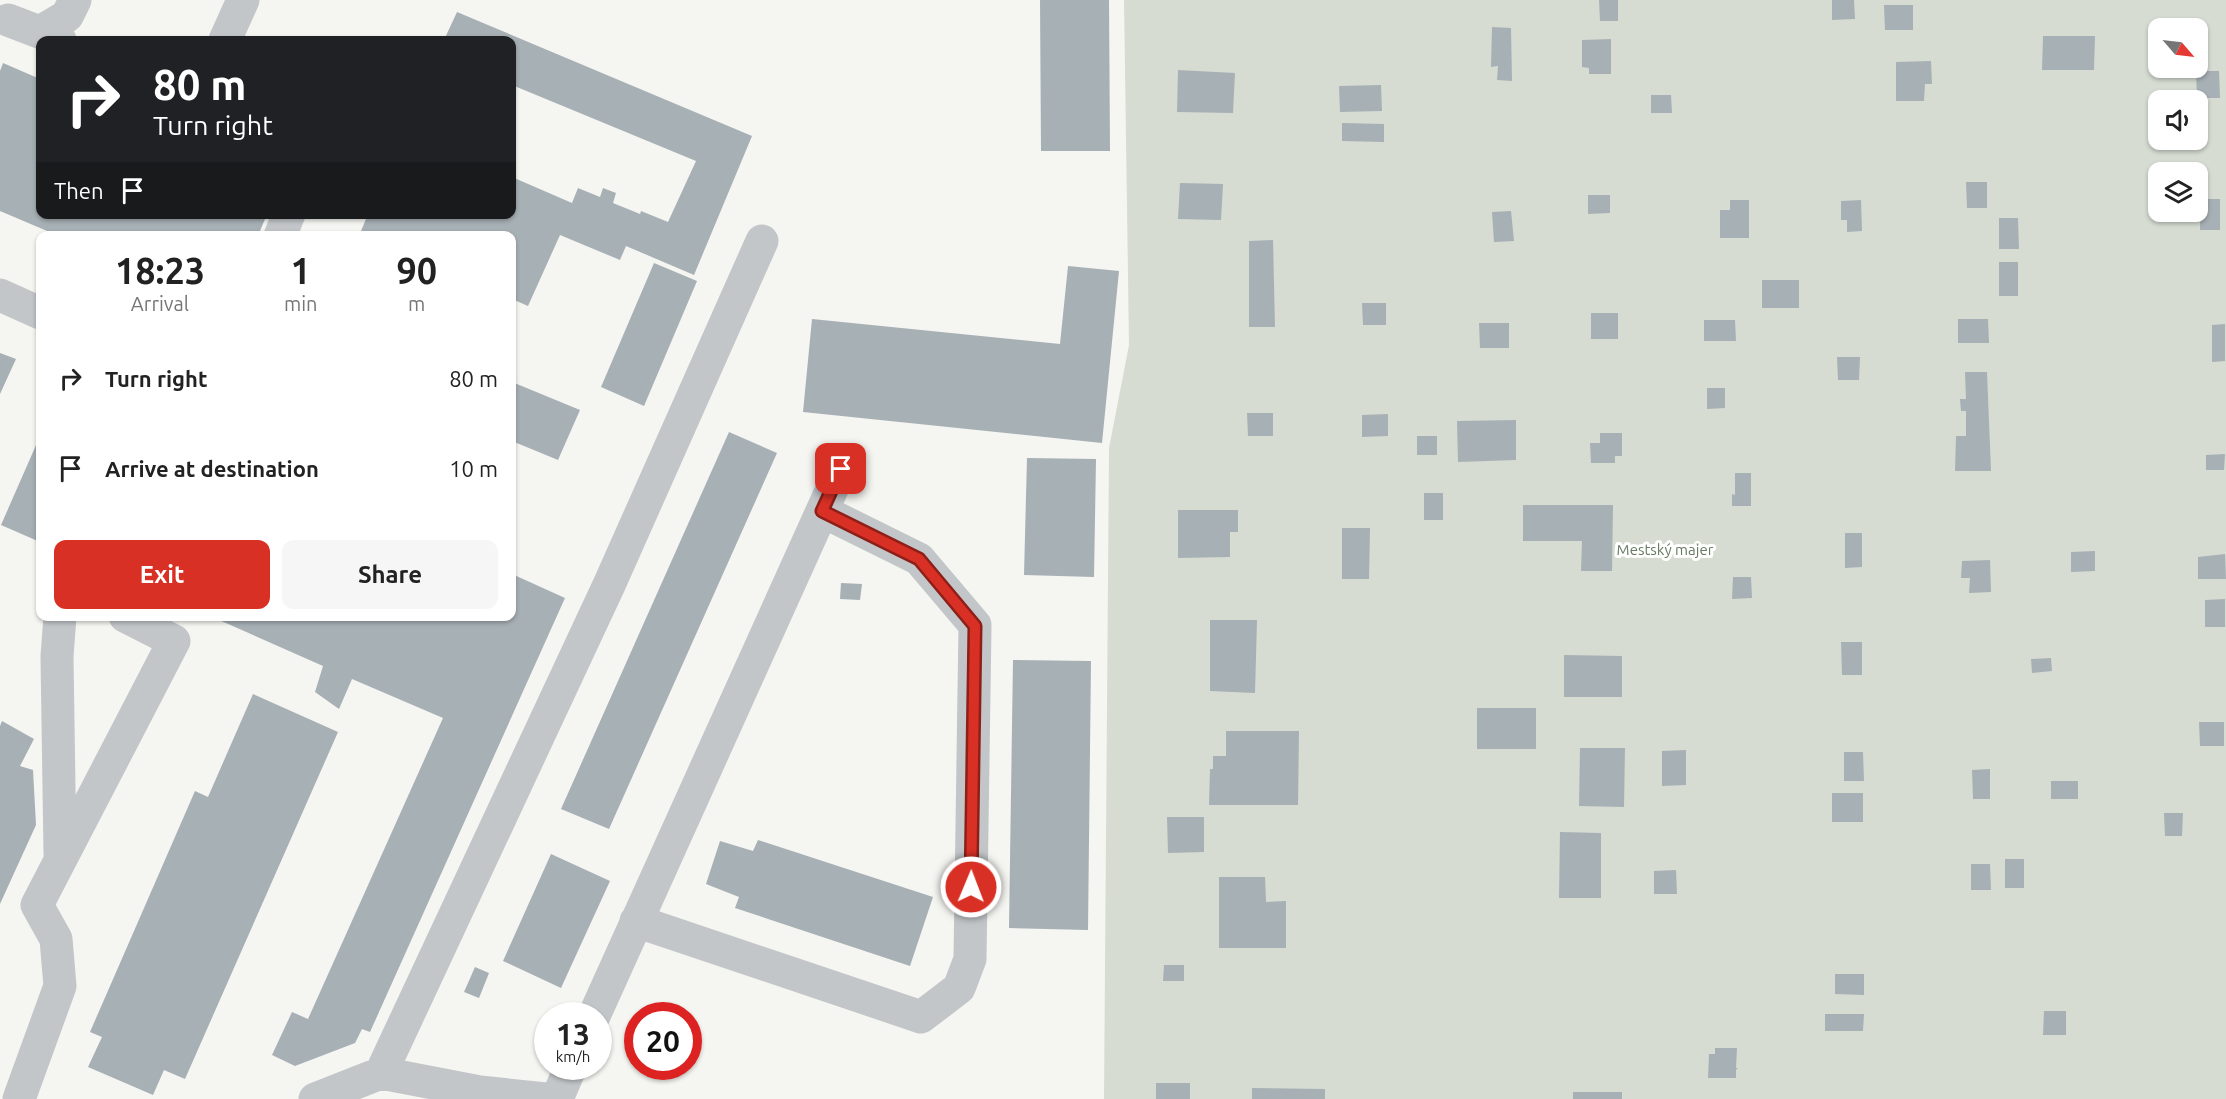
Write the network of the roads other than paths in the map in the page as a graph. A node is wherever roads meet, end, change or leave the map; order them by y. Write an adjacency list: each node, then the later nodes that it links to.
1 (75, 0): 4 (street)
2 (243, 0): 5 (street)
3 (8, 20): 4 (street)
4 (50, 36)
5 (227, 36)
6 (762, 241): 16 (street)
7 (0, 295): 8 (street)
8 (36, 310)
9 (841, 469): 10 (street)
10 (822, 511): 14 (street); 14 (street)
11 (60, 621): 13 (street)
12 (135, 621): 13 (street)
13 (60, 859): 18 (street)
14 (636, 921): 15 (street)
15 (600, 1002)
16 (381, 1073): 19 (street); 20 (street)
17 (565, 1080): 21 (street)
18 (19, 1099)
19 (315, 1099)
20 (546, 1099)
21 (557, 1099)

